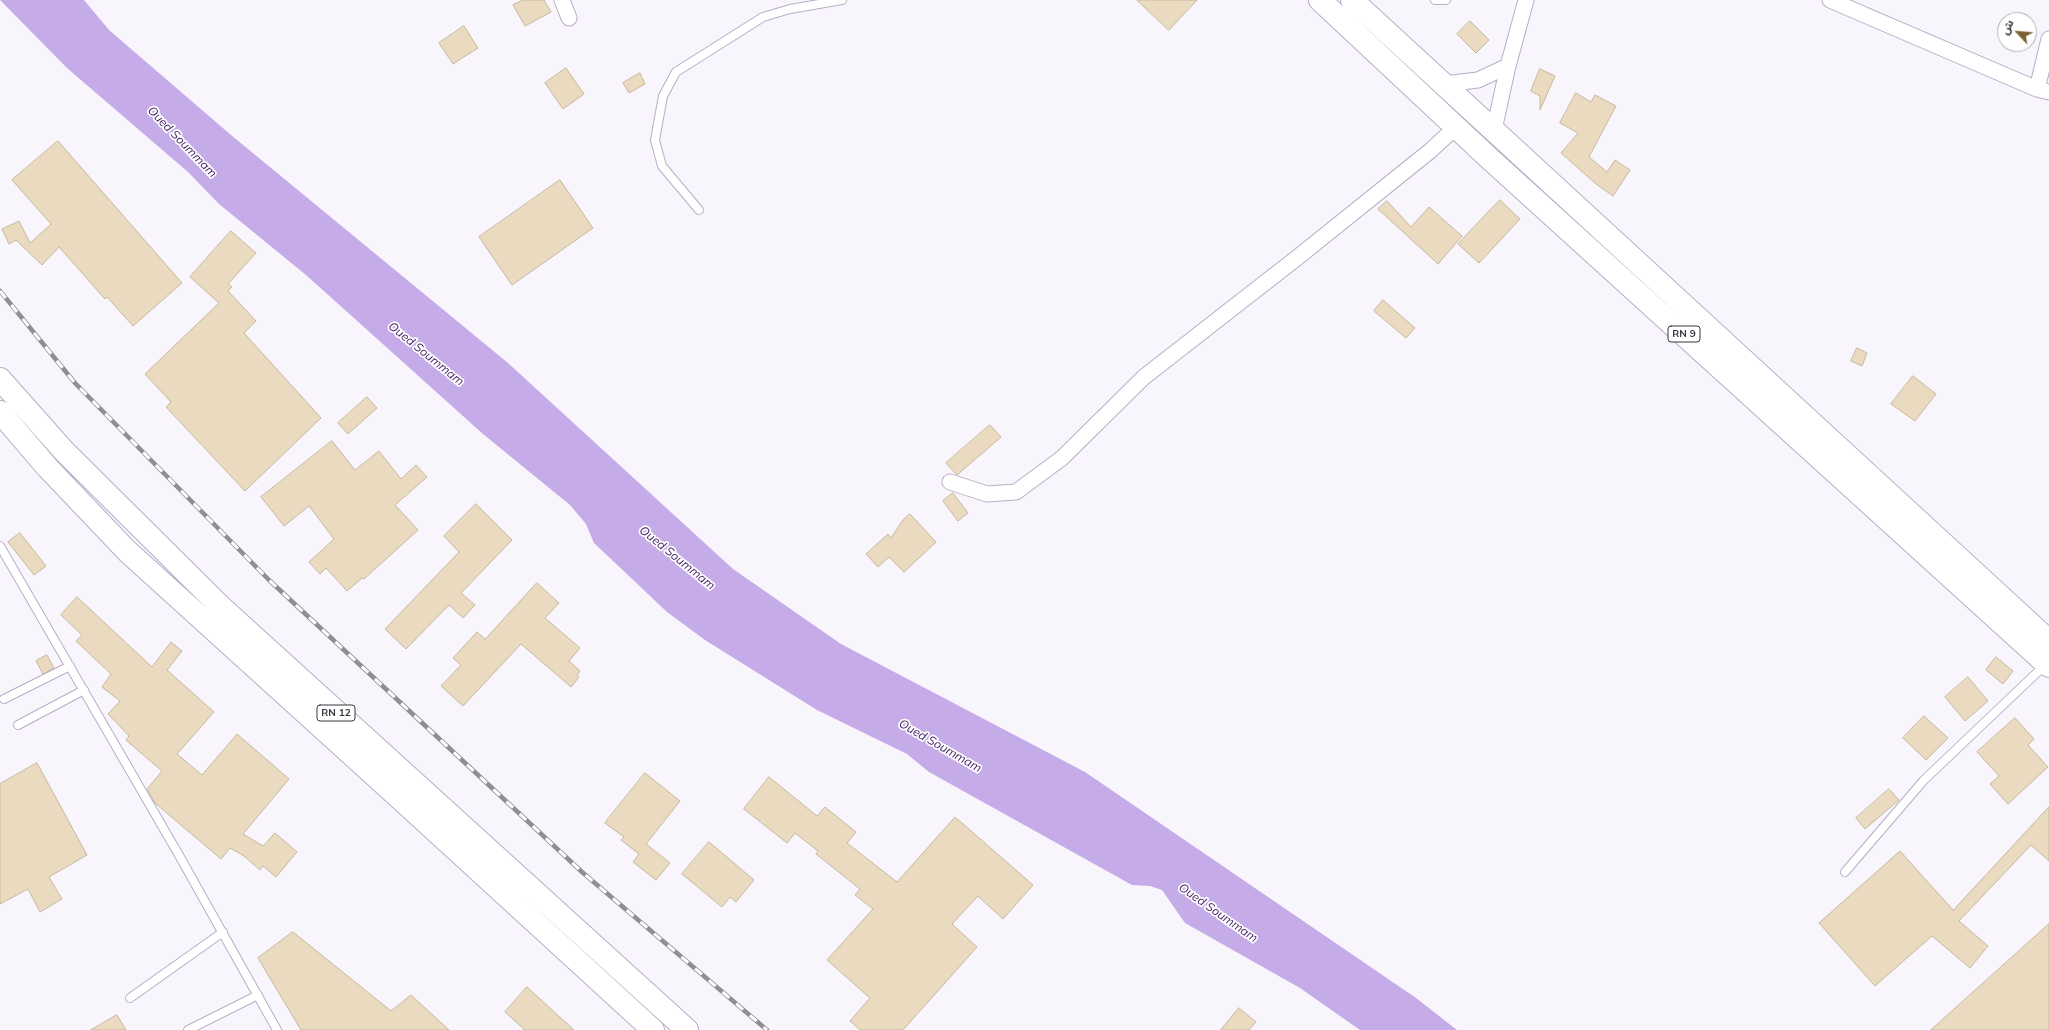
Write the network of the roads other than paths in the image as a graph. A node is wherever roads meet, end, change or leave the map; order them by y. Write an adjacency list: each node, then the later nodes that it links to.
1 (562, 0): 9 (street)
2 (842, 0): 16 (lane)
3 (1320, 0): 14 (highway, RN 9)
4 (1352, 0): 12 (highway, RN 9)
5 (1435, 0): 6 (lane)
6 (1446, 0)
7 (1526, 0): 11 (street)
8 (1830, 0): 13 (street)
9 (569, 18)
10 (2049, 39): 13 (street)
11 (1508, 66): 12 (street); 15 (street)
12 (1444, 84): 15 (highway, RN 9)
13 (2043, 90)
14 (1456, 127): 19 (street); 22 (highway, RN 9)
15 (1494, 130): 21 (highway, RN 9)
16 (699, 210)
17 (0, 379): 34 (highway, RN 12)
18 (0, 412): 33 (highway, RN 12)
19 (950, 482)
20 (0, 546): 23 (lane)
21 (2049, 641)
22 (2048, 665): 27 (lane)
23 (70, 666): 24 (lane); 25 (lane)
24 (84, 690): 26 (lane); 28 (lane)
25 (4, 699)
26 (18, 725)
27 (1845, 872)
28 (223, 932): 29 (lane); 30 (lane)
29 (258, 995): 31 (lane); 32 (lane)
30 (130, 998)
31 (188, 1030)
32 (277, 1030)
33 (653, 1030)
34 (687, 1030)

